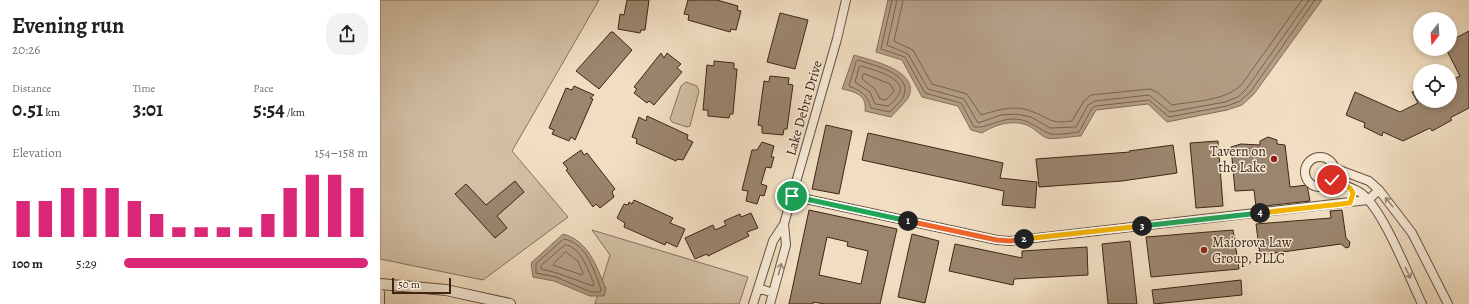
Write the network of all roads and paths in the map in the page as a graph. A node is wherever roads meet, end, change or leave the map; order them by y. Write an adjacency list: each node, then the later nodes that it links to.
1 (846, 0): 6 (street, Lake Debra Drive)
2 (1334, 168): 3 (street); 3 (street); 5 (street)
3 (1332, 180): 4 (street)
4 (1350, 188): 7 (street); 8 (street)
5 (1379, 190): 7 (street); 19 (street, one-way to 5)
6 (792, 196): 8 (street); 9 (street, Lake Debra Drive)
7 (1368, 200): 8 (street); 18 (street, one-way to 18)
8 (1350, 203)
9 (784, 224): 11 (street, Lake Debra Drive); 13 (street, Lake Debra Drive, one-way to 9)
10 (380, 284): 15 (street)
11 (758, 288): 13 (street); 16 (street, Lake Debra Drive)
12 (380, 293): 14 (street)
13 (773, 293): 17 (street, Lake Debra Drive)
14 (380, 304)
15 (510, 304)
16 (753, 304)
17 (770, 304)
18 (1422, 304)
19 (1448, 304)

